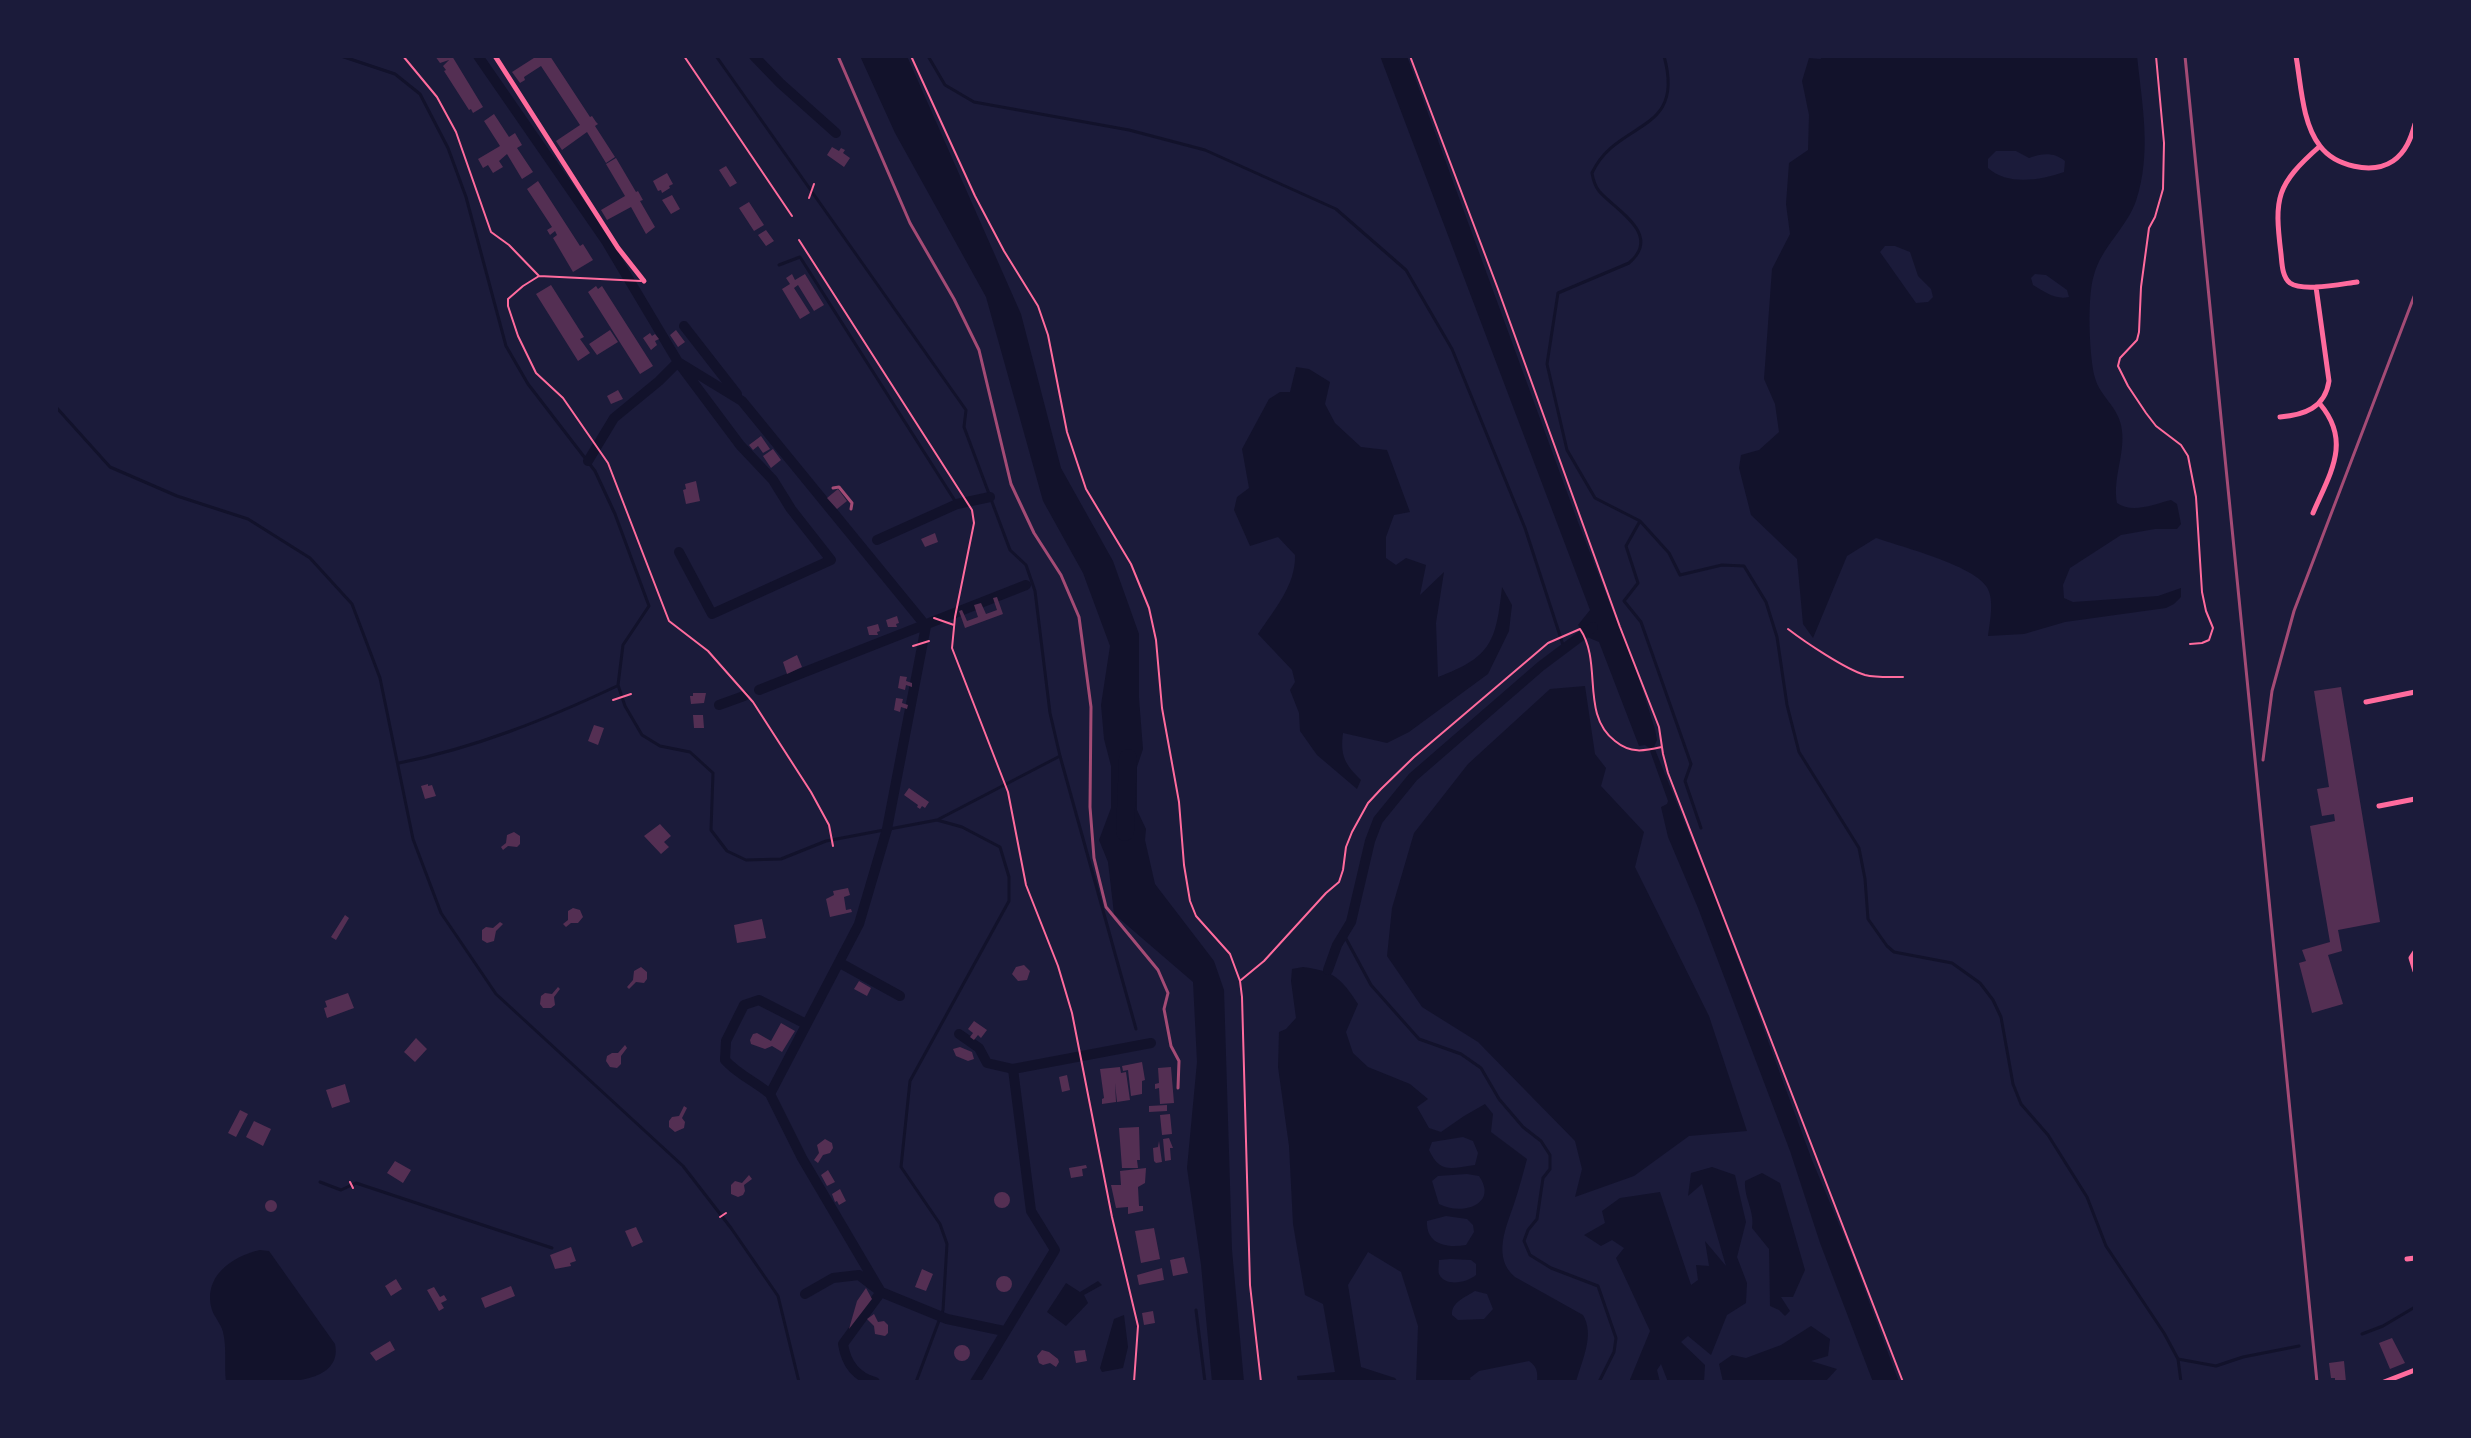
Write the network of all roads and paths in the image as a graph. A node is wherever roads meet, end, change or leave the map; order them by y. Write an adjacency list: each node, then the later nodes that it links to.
1 (403, 56): 14 (lane)
2 (495, 56): 15 (street)
3 (684, 56): 12 (lane)
4 (911, 56): 38 (path)
5 (1410, 56): 32 (path)
6 (2156, 56): 25 (path)
7 (2296, 56): 9 (street)
8 (2415, 124): 9 (street)
9 (2320, 146): 17 (street)
10 (814, 184): 11 (path)
11 (809, 198)
12 (792, 216)
13 (799, 240): 46 (lane)
14 (539, 276): 15 (lane); 35 (lane)
15 (641, 281)
16 (2357, 282): 17 (street)
17 (2316, 287): 18 (street)
18 (2320, 404): 19 (street); 20 (street)
19 (2280, 417)
20 (2313, 513)
21 (934, 618): 22 (lane)
22 (954, 625)
23 (1788, 629): 27 (path)
24 (929, 641): 26 (path)
25 (2190, 644)
26 (913, 646)
27 (1903, 677)
28 (2415, 692): 31 (street)
29 (631, 694): 30 (path)
30 (613, 700)
31 (2366, 702)
32 (1661, 747): 38 (path); 48 (path)
33 (2415, 799): 34 (street)
34 (2379, 806)
35 (833, 846)
36 (2415, 952): 37 (street)
37 (2415, 971)
38 (1240, 981): 47 (path)
39 (350, 1182): 40 (lane)
40 (353, 1188)
41 (726, 1213): 42 (lane)
42 (720, 1217)
43 (2415, 1258): 44 (street)
44 (2407, 1259)
45 (2415, 1370): 49 (street)
46 (1134, 1382)
47 (1261, 1382)
48 (1903, 1382)
49 (2384, 1382)

